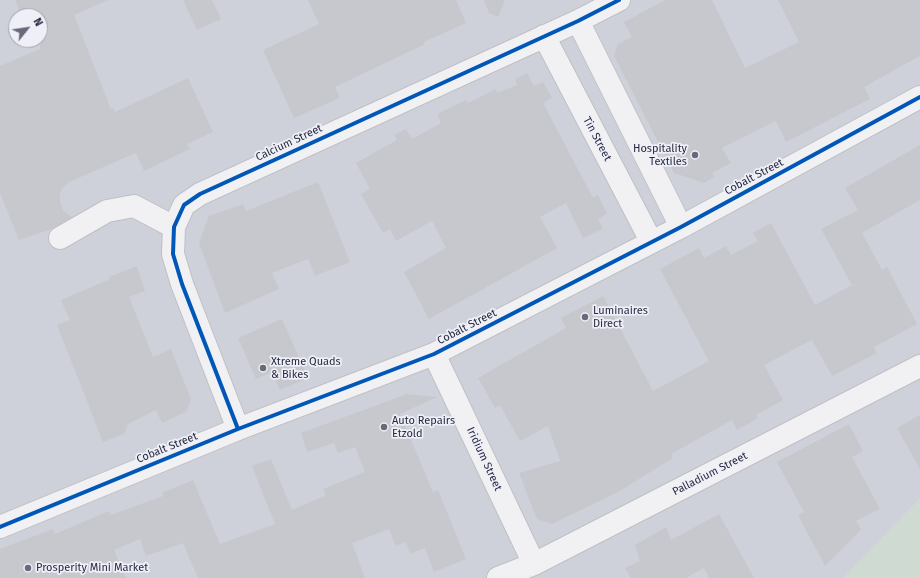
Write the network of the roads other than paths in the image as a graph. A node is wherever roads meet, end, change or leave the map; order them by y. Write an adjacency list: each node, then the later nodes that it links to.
1 (619, 0): 2 (street, Calcium Street)
2 (578, 21): 3 (street, Calcium Street); 5 (street)
3 (544, 36): 6 (street, Calcium Street); 8 (street, Tin Street)
4 (920, 97): 5 (street, Cobalt Street)
5 (681, 227): 8 (street, Cobalt Street)
6 (174, 228): 7 (street); 11 (street, Calcium Street)
7 (60, 238)
8 (651, 242): 9 (street, Cobalt Street)
9 (434, 354): 11 (street, Cobalt Street); 13 (street, Iridium Street)
10 (920, 366): 13 (street, Palladium Street)
11 (238, 429): 12 (street, Cobalt Street)
12 (0, 527)
13 (534, 564): 14 (street, Palladium Street)
14 (498, 578)

